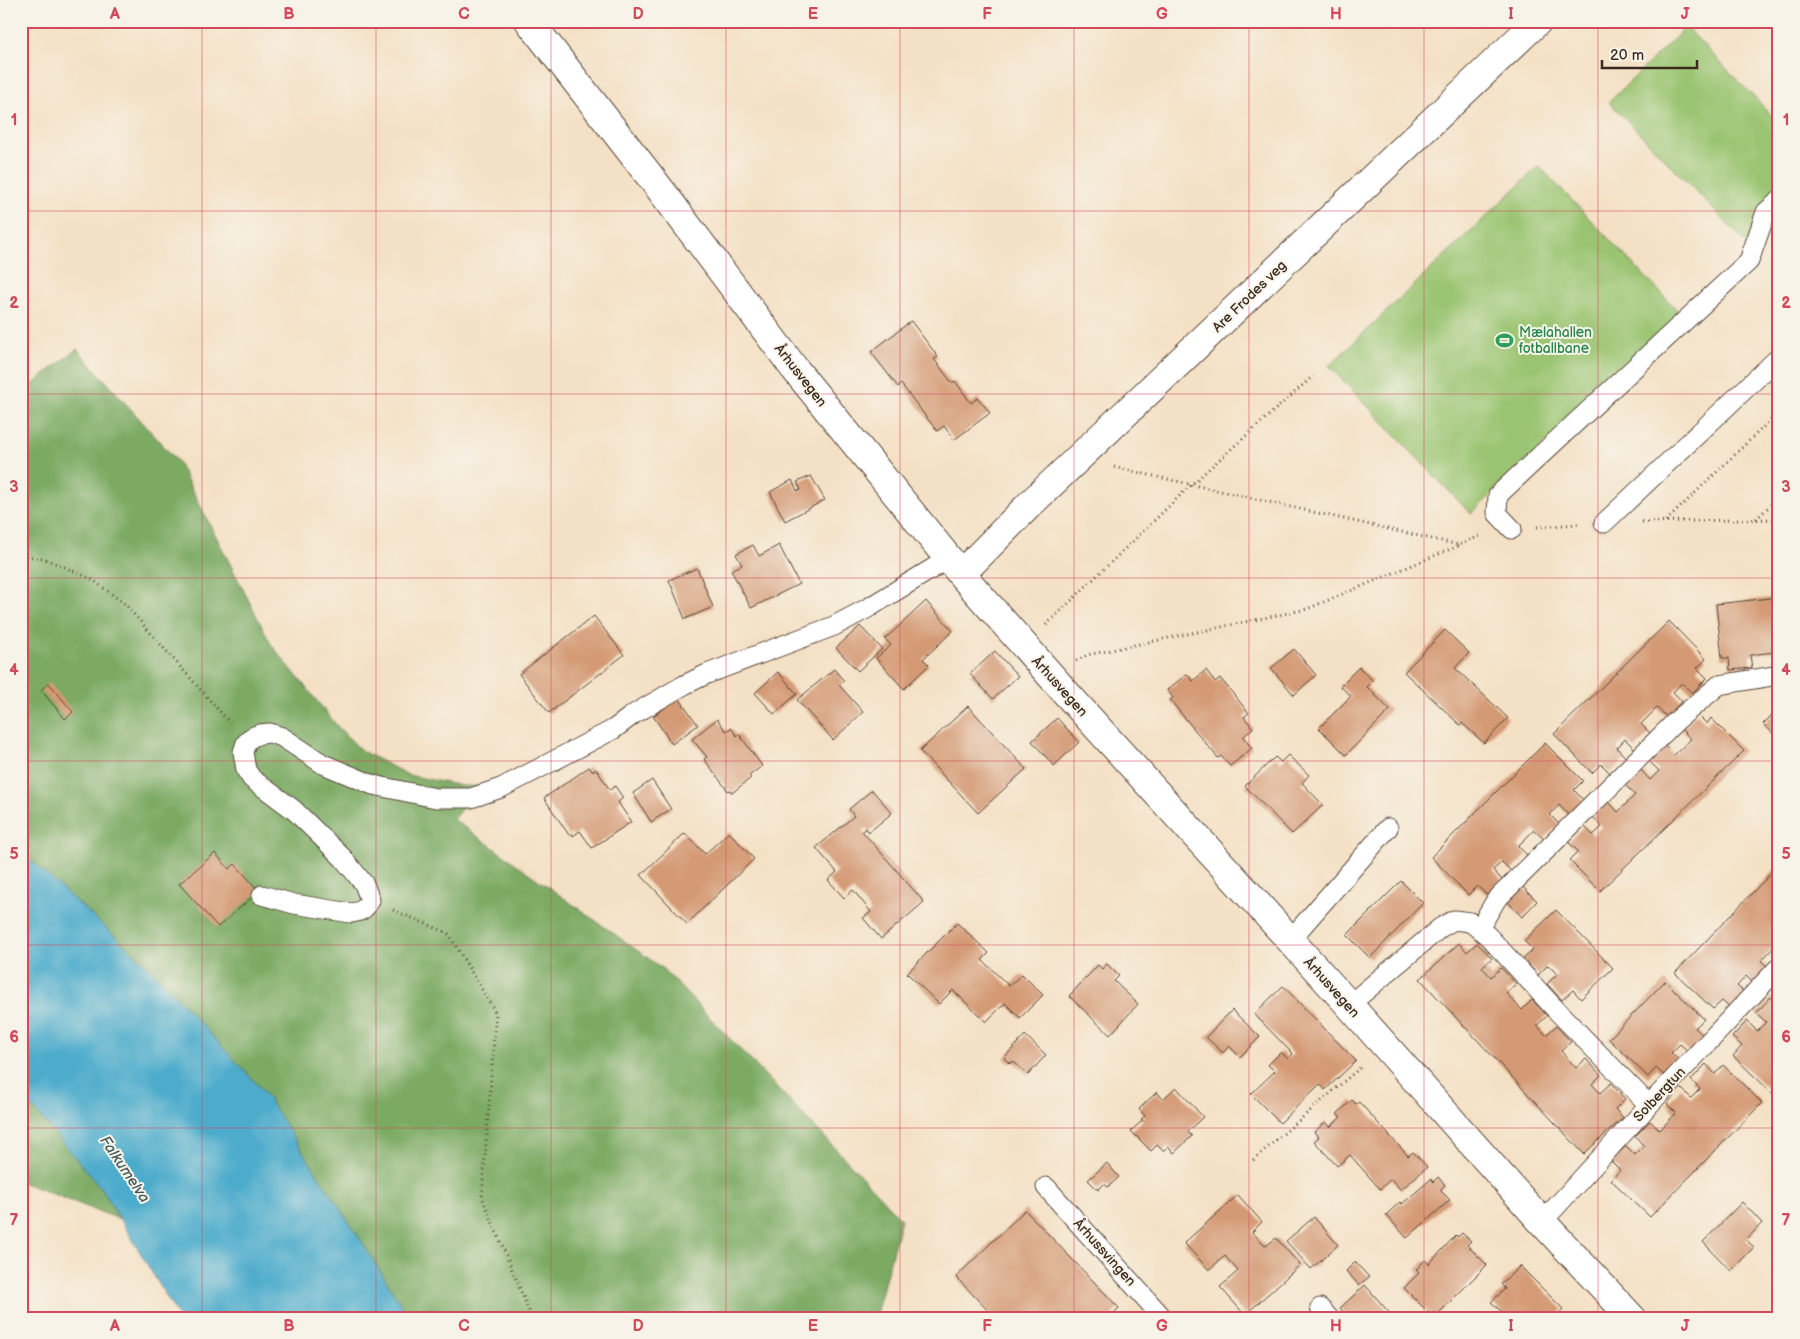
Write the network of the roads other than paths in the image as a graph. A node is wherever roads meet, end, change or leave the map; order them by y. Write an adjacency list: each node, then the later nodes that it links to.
1 (529, 21): 7 (street, Århusvegen)
2 (1538, 21): 7 (street, Are Frodes veg)
3 (1779, 201): 6 (lane)
4 (1779, 357): 5 (lane)
5 (1604, 523)
6 (1512, 529)
7 (954, 566): 10 (lane); 12 (street, Århusvegen)
8 (1779, 675): 11 (lane)
9 (1388, 828): 12 (lane)
10 (262, 896)
11 (1479, 929): 14 (lane); 15 (lane)
12 (1290, 940): 14 (street, Århusvegen)
13 (1779, 967): 15 (lane, Solbergtun)
14 (1349, 1005): 17 (street, Århusvegen)
15 (1648, 1105): 17 (lane, Solbergtun)
16 (1046, 1188): 18 (lane, Århussvingen)
17 (1542, 1222): 19 (street, Århusvegen)
18 (1164, 1318)
19 (1632, 1318)

